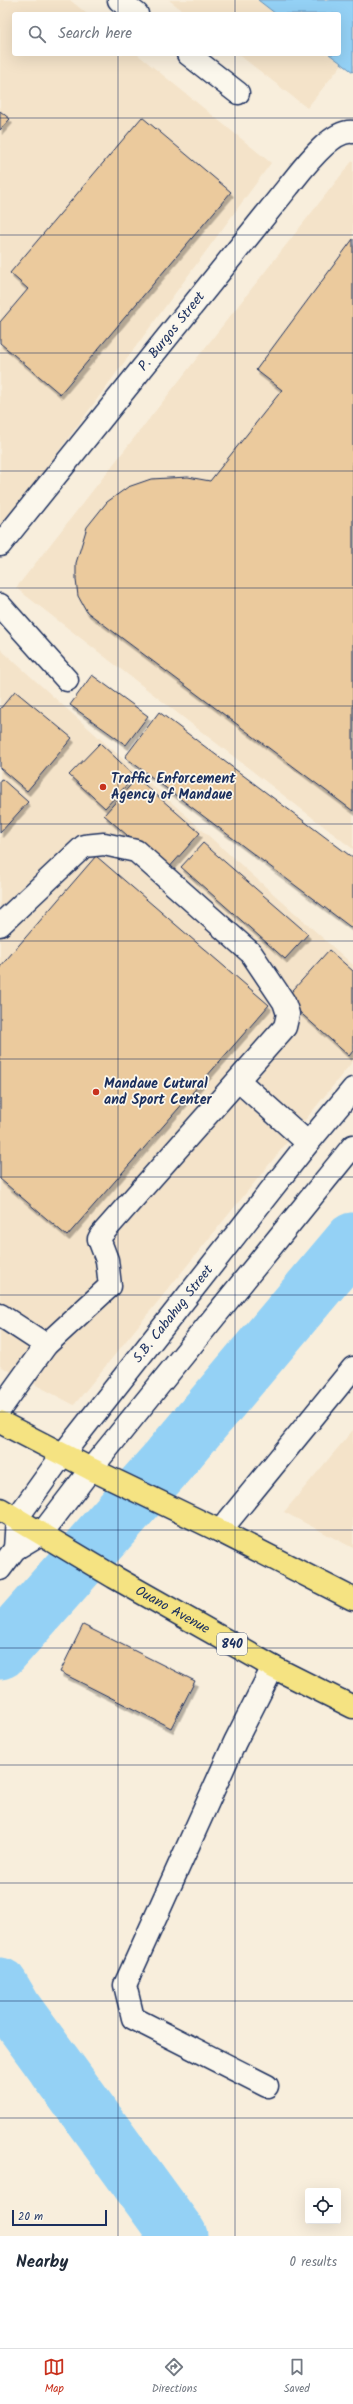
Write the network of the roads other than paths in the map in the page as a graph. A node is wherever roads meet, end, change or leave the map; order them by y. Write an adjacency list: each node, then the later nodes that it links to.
1 (120, 0): 2 (street)
2 (135, 12)
3 (191, 56): 4 (street)
4 (238, 93)
5 (353, 132): 6 (street, P. Burgos Street)
6 (0, 545)
7 (0, 605): 8 (street)
8 (67, 680)
9 (0, 925): 10 (street)
10 (239, 1081): 12 (street); 15 (street)
11 (353, 1090): 12 (street, S.B. Cabahug Street)
12 (308, 1143): 19 (street, S.B. Cabahug Street)
13 (353, 1146): 20 (street)
14 (0, 1315): 15 (street)
15 (46, 1345): 17 (street)
16 (353, 1368): 22 (street)
17 (0, 1408)
18 (0, 1422): 19 (highway)
19 (64, 1454): 20 (highway); 21 (street, S.B. Cabahug Street)
20 (91, 1469): 22 (highway); 23 (street)
21 (8, 1513): 23 (highway, Ouano Avenue / 840); 24 (street)
22 (220, 1531): 26 (highway)
23 (51, 1538): 24 (street); 27 (highway, Ouano Avenue / 840)
24 (15, 1549): 25 (street)
25 (0, 1569)
26 (353, 1599)
27 (273, 1666): 28 (highway, Ouano Avenue / 840); 29 (street)
28 (353, 1707)
29 (267, 2086)

